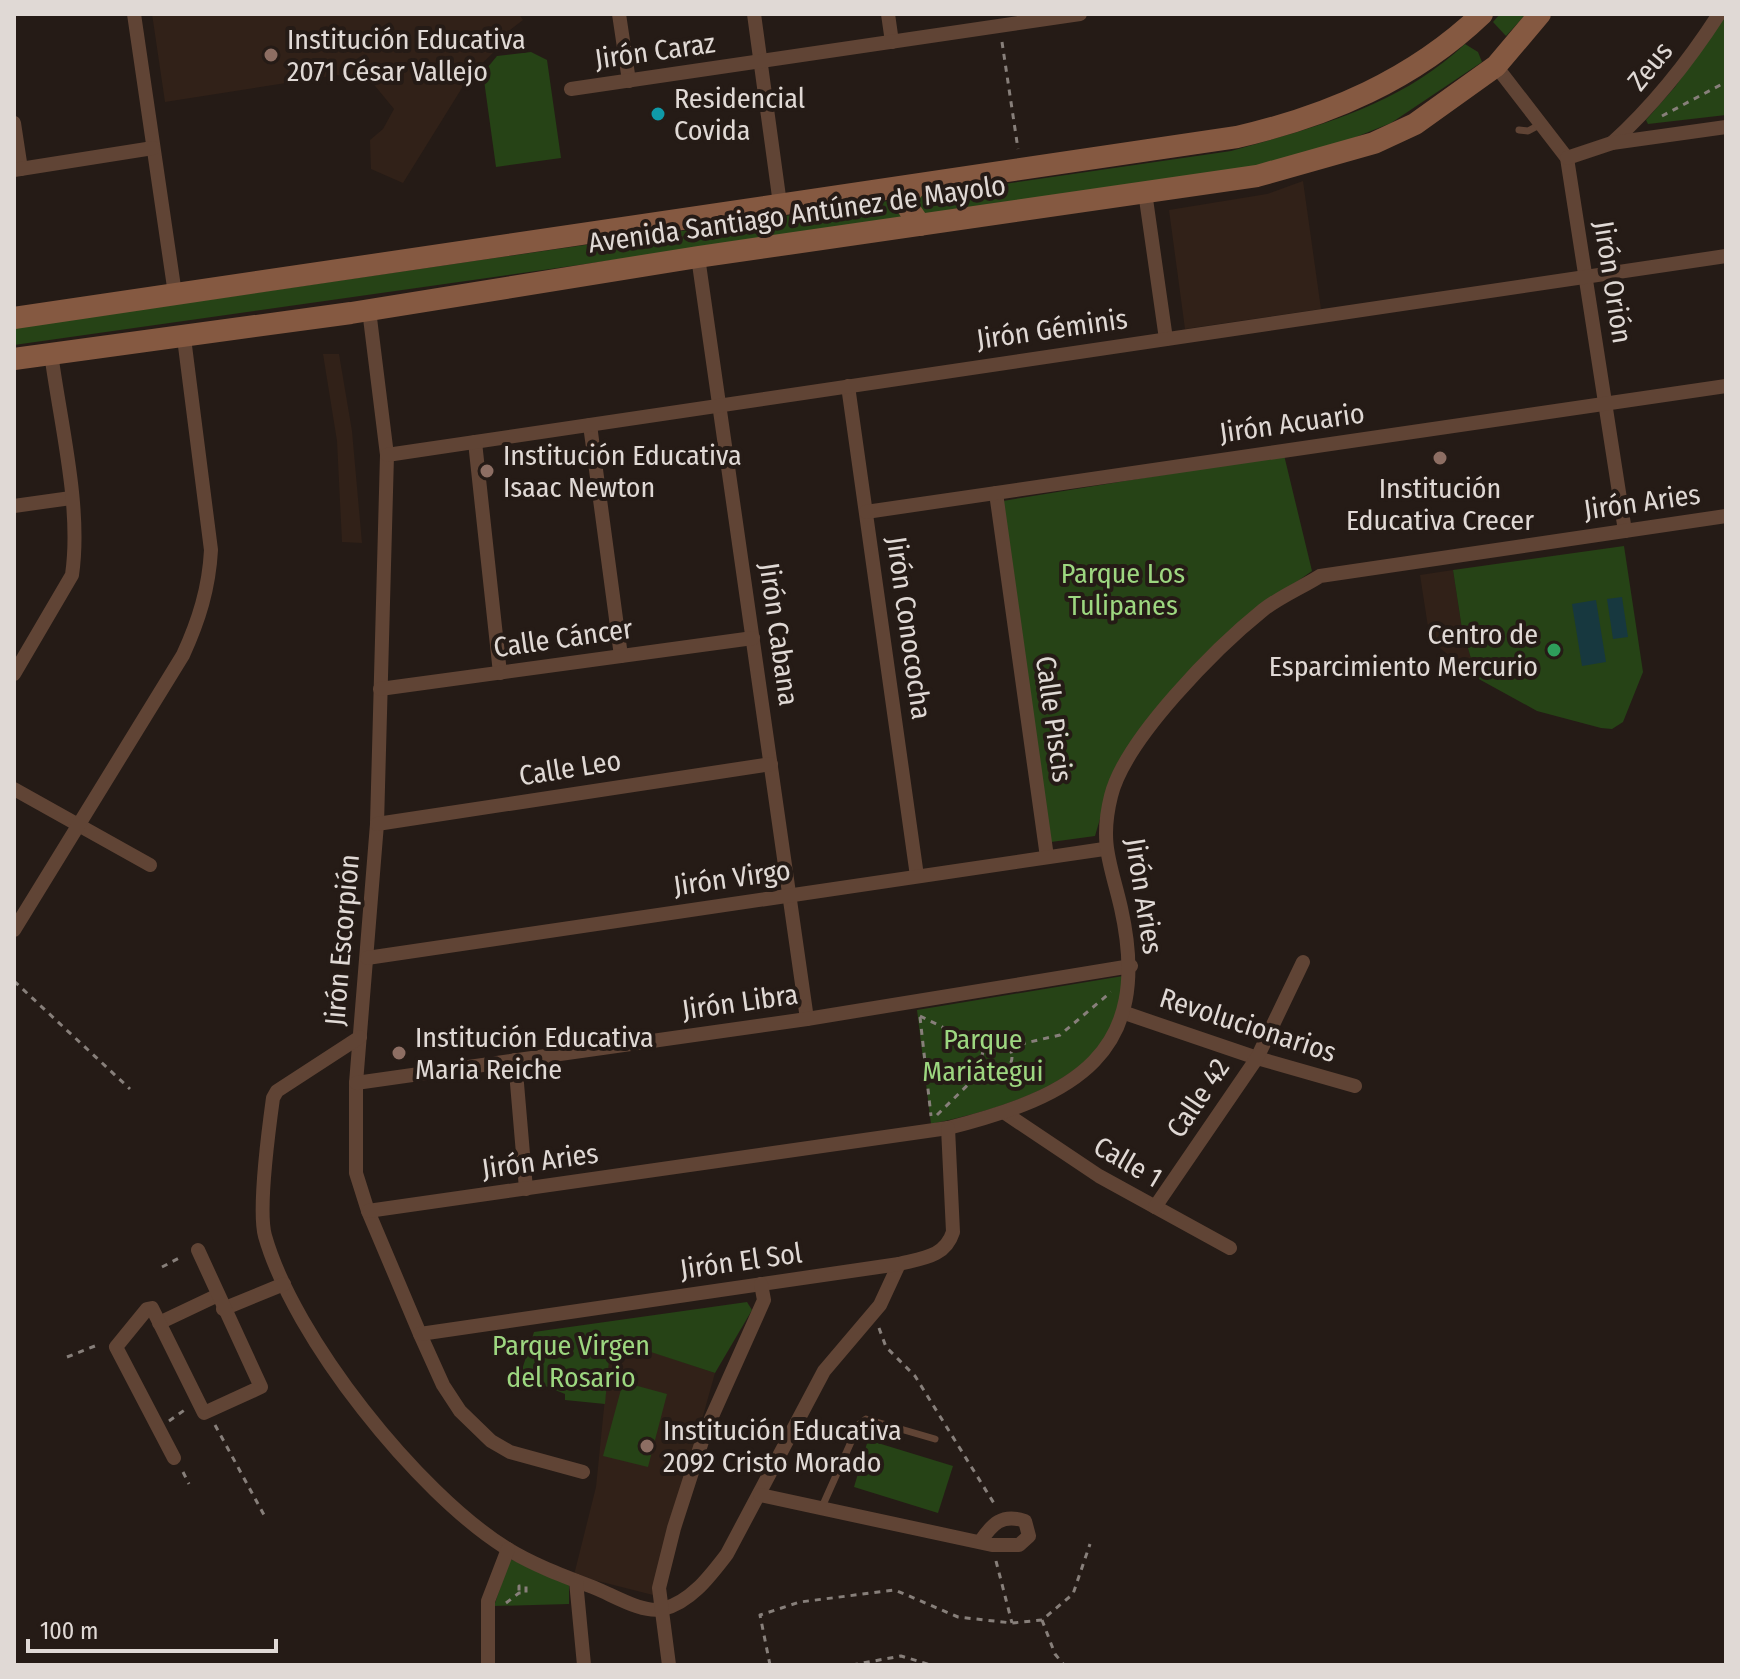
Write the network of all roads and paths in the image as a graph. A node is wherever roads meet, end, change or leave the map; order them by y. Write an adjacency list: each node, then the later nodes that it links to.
1 (134, 14): 23 (street)
2 (619, 14): 14 (street)
3 (754, 14): 12 (street)
4 (888, 14): 11 (street)
5 (1080, 14): 9 (street, Jirón Caraz)
6 (1482, 14): 26 (main road, Avenida Santiago Antúnez de Mayolo)
7 (1540, 14): 13 (main road, Avenida Santiago Antúnez de Mayolo)
8 (1719, 14): 22 (street, Zeus)
9 (1026, 18): 10 (street, Jirón Caraz)
10 (1000, 26): 11 (street, Jirón Caraz); 26 (path)
11 (892, 42): 12 (street, Jirón Caraz)
12 (760, 62): 14 (street, Jirón Caraz); 30 (street)
13 (1496, 66): 18 (street, Jirón Orión); 29 (main road, Avenida Santiago Antúnez de Mayolo)
14 (629, 81): 16 (street, Jirón Caraz)
15 (1726, 82): 21 (path)
16 (571, 89)
17 (14, 123): 25 (street)
18 (1543, 123): 20 (lane); 24 (street, Jirón Orión)
19 (1726, 127): 21 (street)
20 (1519, 130)
21 (1636, 140): 22 (street)
22 (1612, 143): 24 (street)
23 (153, 148): 25 (street); 36 (street)
24 (1567, 158): 35 (street, Jirón Orión)
25 (17, 169)
26 (1021, 169): 27 (main road, Avenida Santiago Antúnez de Mayolo)
27 (916, 186): 28 (main road, Avenida Santiago Antúnez de Mayolo); 31 (main road)
28 (892, 189): 30 (main road, Avenida Santiago Antúnez de Mayolo); 32 (main road)
29 (1145, 192): 31 (main road, Avenida Santiago Antúnez de Mayolo); 40 (street)
30 (780, 204): 36 (main road, Avenida Santiago Antúnez de Mayolo)
31 (920, 225): 32 (main road, Avenida Santiago Antúnez de Mayolo)
32 (897, 228): 34 (main road, Avenida Santiago Antúnez de Mayolo)
33 (1726, 256): 35 (street, Jirón Géminis)
34 (698, 257): 37 (main road, Avenida Santiago Antúnez de Mayolo); 46 (street, Jirón Cabana)
35 (1586, 276): 40 (street, Jirón Géminis); 45 (street, Jirón Orión)
36 (175, 294): 38 (main road, Avenida Santiago Antúnez de Mayolo)
37 (369, 310): 39 (main road, Avenida Santiago Antúnez de Mayolo); 49 (street, Jirón Escorpión)
38 (14, 318)
39 (184, 338): 41 (main road, Avenida Santiago Antúnez de Mayolo); 66 (street)
40 (1166, 339): 43 (street, Jirón Géminis)
41 (51, 353): 42 (main road, Avenida Santiago Antúnez de Mayolo); 51 (street)
42 (14, 359)
43 (848, 386): 46 (street, Jirón Géminis); 53 (street, Jirón Conococha)
44 (1726, 386): 45 (street, Jirón Acuario)
45 (1606, 403): 50 (street, Jirón Acuario); 55 (street, Jirón Orión)
46 (722, 405): 47 (street, Jirón Géminis); 56 (street, Jirón Cabana)
47 (590, 425): 48 (street, Jirón Géminis); 59 (street)
48 (475, 442): 49 (street, Jirón Géminis); 60 (street)
49 (387, 455): 62 (street, Jirón Escorpión)
50 (996, 493): 53 (street, Jirón Acuario); 68 (street, Calle Piscis)
51 (71, 498): 52 (street); 57 (street)
52 (14, 506)
53 (866, 512): 70 (street, Jirón Conococha)
54 (1726, 516): 55 (street, Jirón Aries)
55 (1625, 531): 67 (street, Jirón Aries)
56 (753, 638): 59 (street, Calle Cáncer); 63 (street, Jirón Cabana)
57 (32, 644): 58 (street); 61 (street)
58 (14, 647)
59 (621, 656): 60 (street, Calle Cáncer)
60 (500, 673): 62 (street, Calle Cáncer)
61 (14, 674)
62 (380, 689): 65 (street, Jirón Escorpión)
63 (771, 764): 65 (street, Calle Leo); 71 (street, Jirón Cabana)
64 (14, 789): 66 (street)
65 (377, 824): 73 (street, Jirón Escorpión)
66 (77, 825): 69 (street); 72 (street)
67 (1104, 849): 68 (street, Jirón Virgo); 75 (street, Jirón Aries)
68 (1047, 857): 70 (street, Jirón Virgo)
69 (150, 865)
70 (917, 876): 71 (street, Jirón Virgo)
71 (791, 895): 73 (street, Jirón Virgo); 79 (street, Jirón Cabana)
72 (14, 930)
73 (367, 958): 80 (street, Jirón Escorpión)
74 (1303, 962): 83 (street, Calle 42)
75 (1131, 966): 78 (street, Jirón Aries); 79 (street, Jirón Libra)
76 (14, 981): 88 (path)
77 (1116, 988): 81 (path)
78 (1125, 1013): 83 (street, Revolucionarios); 89 (street, Jirón Aries)
79 (807, 1019): 84 (street, Jirón Libra)
80 (360, 1037): 86 (street, Jirón Escorpión); 99 (street)
81 (1008, 1047): 82 (path); 85 (path)
82 (985, 1048): 85 (path); 85 (path)
83 (1257, 1058): 87 (street, Revolucionarios); 92 (street, Calle 42)
84 (515, 1060): 86 (street, Jirón Libra); 91 (street)
85 (986, 1067)
86 (356, 1083): 93 (street, Jirón Escorpión)
87 (1355, 1086)
88 (130, 1089)
89 (1005, 1113): 90 (street, Jirón Aries); 92 (street, Calle 1)
90 (948, 1128): 91 (street, Jirón Aries); 97 (street, Jirón El Sol)
91 (526, 1189): 93 (street, Jirón Aries)
92 (1155, 1207): 94 (street, Calle 1)
93 (368, 1211): 104 (street, Jirón Escorpión)
94 (1230, 1248)
95 (198, 1250): 101 (street)
96 (177, 1259): 98 (path)
97 (899, 1264): 100 (street, Jirón El Sol); 102 (street)
98 (162, 1267)
99 (284, 1284): 101 (street); 118 (street)
100 (761, 1284): 104 (street, Jirón El Sol); 122 (street)
101 (220, 1302): 103 (street); 107 (street)
102 (873, 1314): 112 (street); 113 (path)
103 (159, 1323): 105 (street); 107 (street)
104 (420, 1334): 111 (street, Jirón Escorpión)
105 (116, 1347): 106 (path); 108 (street)
106 (67, 1357)
107 (201, 1407): 108 (path); 115 (path)
108 (159, 1427): 110 (street)
109 (935, 1439): 114 (lane)
110 (174, 1458)
111 (583, 1472)
112 (760, 1495): 114 (street); 122 (street)
113 (995, 1505)
114 (821, 1509): 116 (street)
115 (264, 1515)
116 (986, 1544): 124 (path)
117 (1090, 1544): 123 (path)
118 (508, 1549): 119 (street); 125 (street)
119 (576, 1581): 122 (street); 126 (street)
120 (519, 1593): 121 (path)
121 (506, 1603)
122 (662, 1609): 127 (street)
123 (1042, 1620): 124 (path); 131 (path)
124 (1012, 1623): 128 (path)
125 (488, 1665)
126 (584, 1665)
127 (669, 1665)
128 (770, 1665)
129 (852, 1665): 130 (path)
130 (931, 1665)
131 (1064, 1665)

